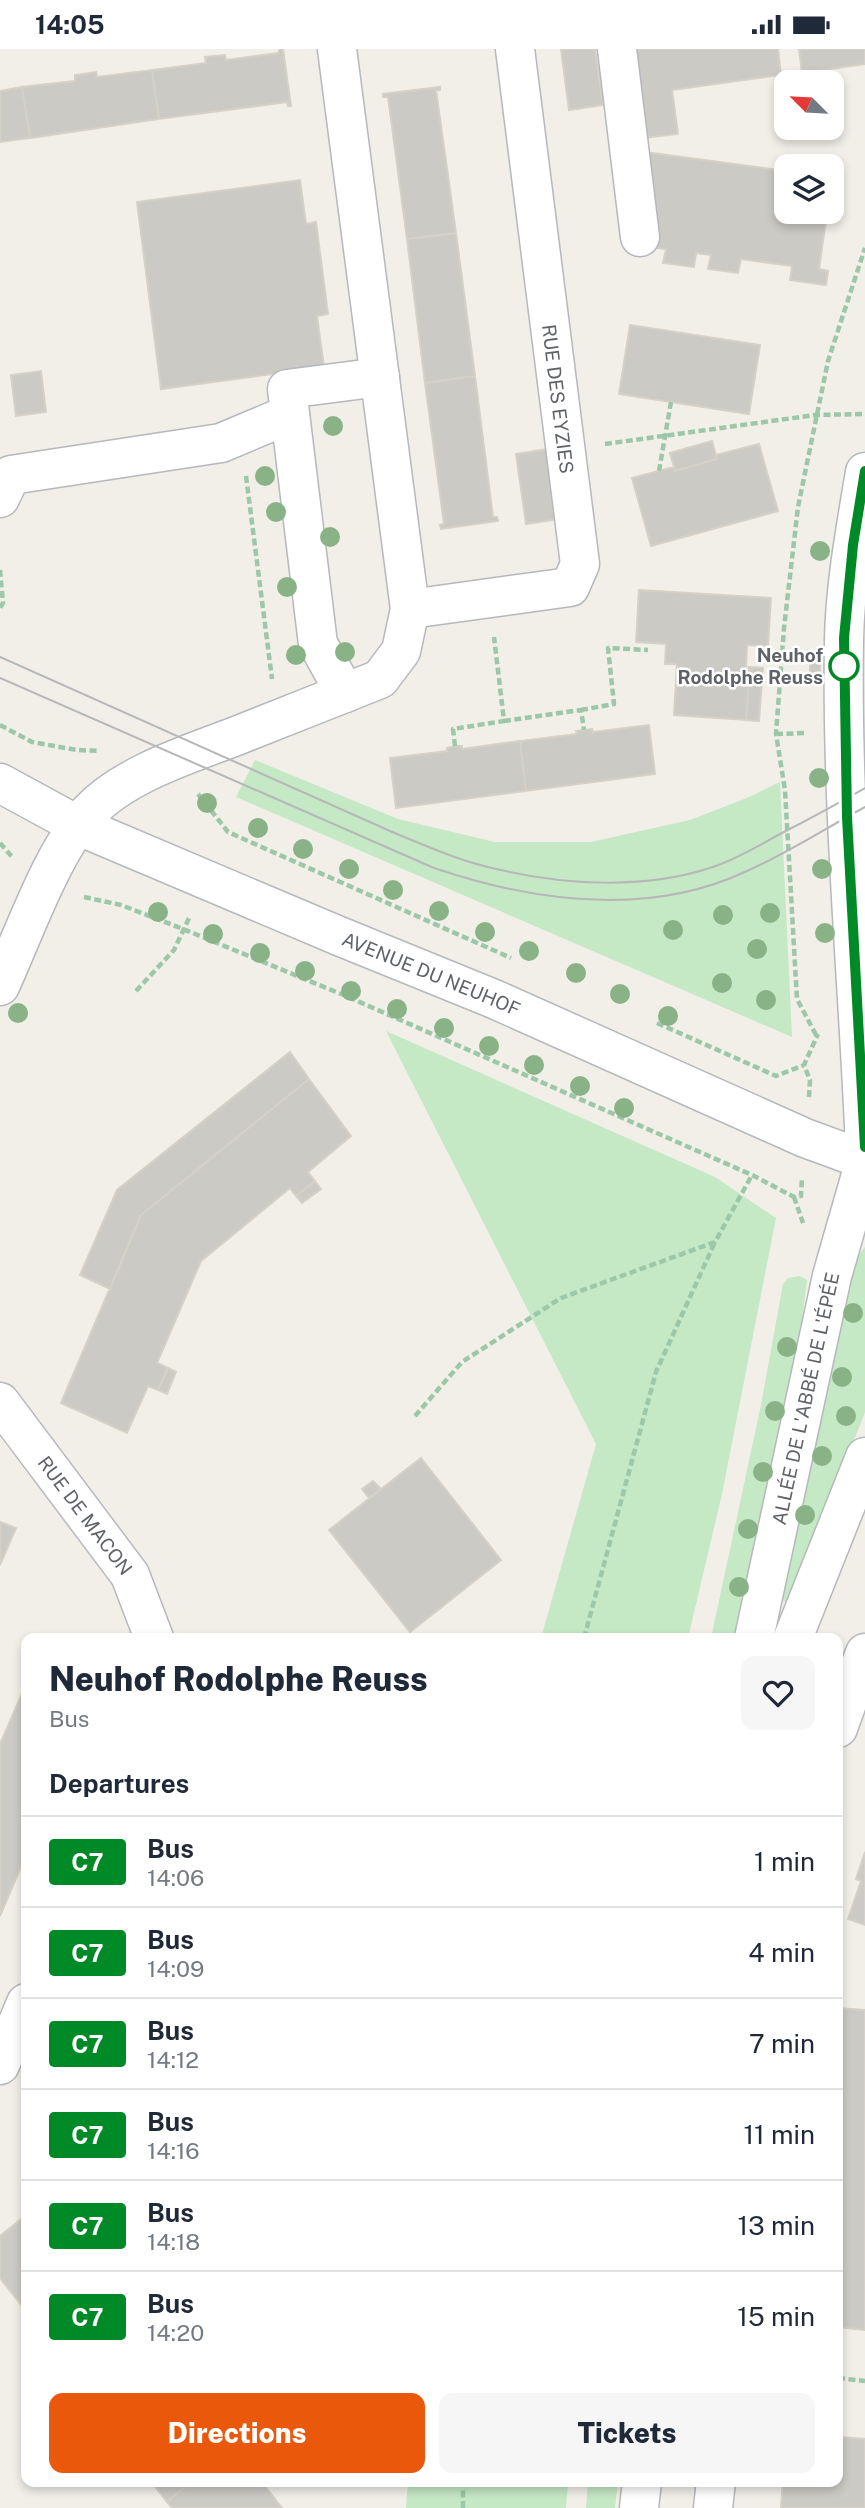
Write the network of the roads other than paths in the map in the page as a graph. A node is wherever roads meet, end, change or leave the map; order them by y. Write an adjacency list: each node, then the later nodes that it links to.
1 (337, 49): 5 (street)
2 (514, 49): 9 (street, RUE DES EYZIES)
3 (617, 49): 4 (street)
4 (640, 237)
5 (380, 377): 6 (street); 9 (street)
6 (290, 414): 8 (street); 10 (street)
7 (865, 471): 14 (street)
8 (0, 498)
9 (410, 609): 10 (street)
10 (345, 693): 12 (street)
11 (0, 783): 12 (street, AVENUE DU NEUHOF)
12 (79, 825): 13 (street); 15 (street, AVENUE DU NEUHOF)
13 (0, 986)
14 (865, 1149)
15 (865, 1160): 21 (street, ALLÉE DE L'ABBÉ DE L'ÉPÉE)
16 (0, 1402): 20 (street, RUE DE MACON)
17 (865, 1457): 18 (street)
18 (845, 1505): 19 (street); 22 (street)
19 (865, 1537)
20 (152, 1633)
21 (755, 1633)
22 (795, 1633)
23 (865, 1653): 24 (street)
24 (843, 1714)
25 (21, 2015): 26 (street)
26 (0, 2065)
27 (641, 2487): 29 (street)
28 (715, 2487): 30 (street)
29 (639, 2508)
30 (713, 2508)

